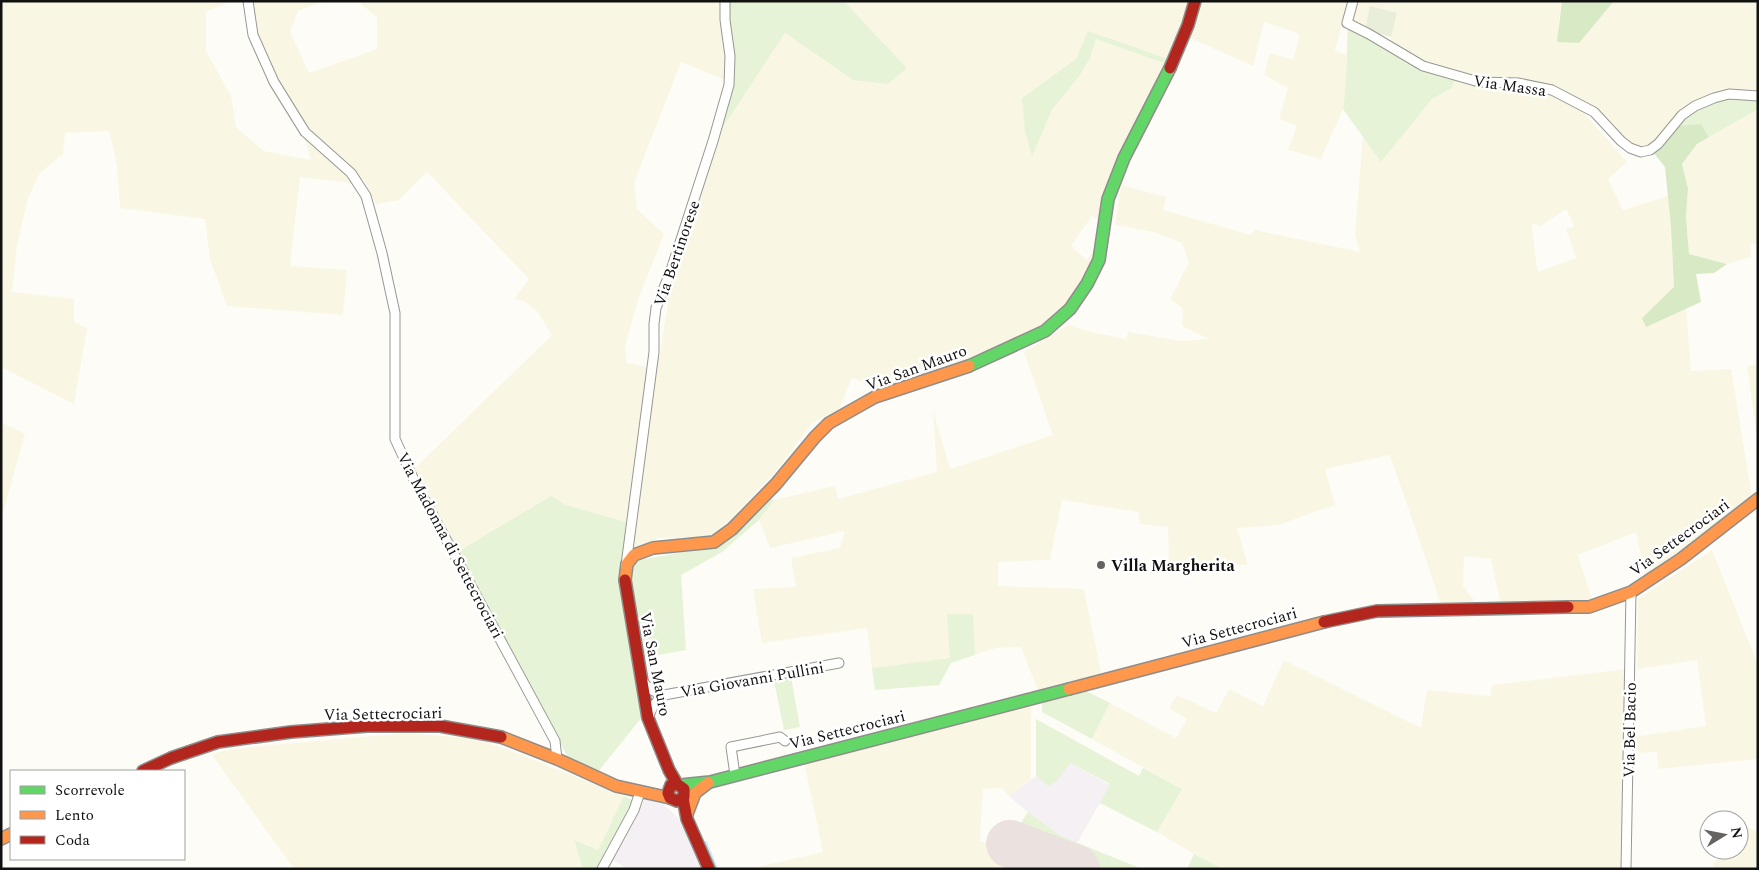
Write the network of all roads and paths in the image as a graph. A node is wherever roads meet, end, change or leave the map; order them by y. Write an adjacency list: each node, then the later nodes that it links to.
1 (248, 1): 15 (street, Via Madonna di Settecrociari)
2 (724, 1): 7 (street, Via Bertinorese)
3 (1195, 1): 7 (main road, Via San Mauro)
4 (1353, 1): 5 (street, Via Massa)
5 (1758, 96)
6 (1758, 499): 8 (main road, Via Settecrociari)
7 (626, 568): 10 (main road, Via San Mauro)
8 (1631, 592): 17 (main road, Via Settecrociari); 24 (street, Via Bel Bacio)
9 (839, 663): 11 (street, Via Giovanni Pullini)
10 (640, 677): 11 (street, Via Giovanni Pullini); 12 (main road, Via San Mauro)
11 (659, 696): 12 (street, Via Giovanni Pullini); 13 (street, Via Giovanni Pullini)
12 (644, 699): 13 (main road, Via San Mauro)
13 (648, 718): 20 (main road, Via San Mauro)
14 (785, 741): 17 (street)
15 (557, 759): 16 (main road, Via Settecrociari); 19 (main road, Via Settecrociari)
16 (145, 770)
17 (735, 775): 18 (main road, Via Settecrociari)
18 (710, 782): 20 (main road, Via Settecrociari); 21 (main road)
19 (644, 792): 20 (main road, Via Settecrociari); 22 (street)
20 (676, 792): 21 (main road, Via San Mauro)
21 (686, 816): 23 (main road, Via San Mauro)
22 (602, 869)
23 (709, 869)
24 (1626, 869)

